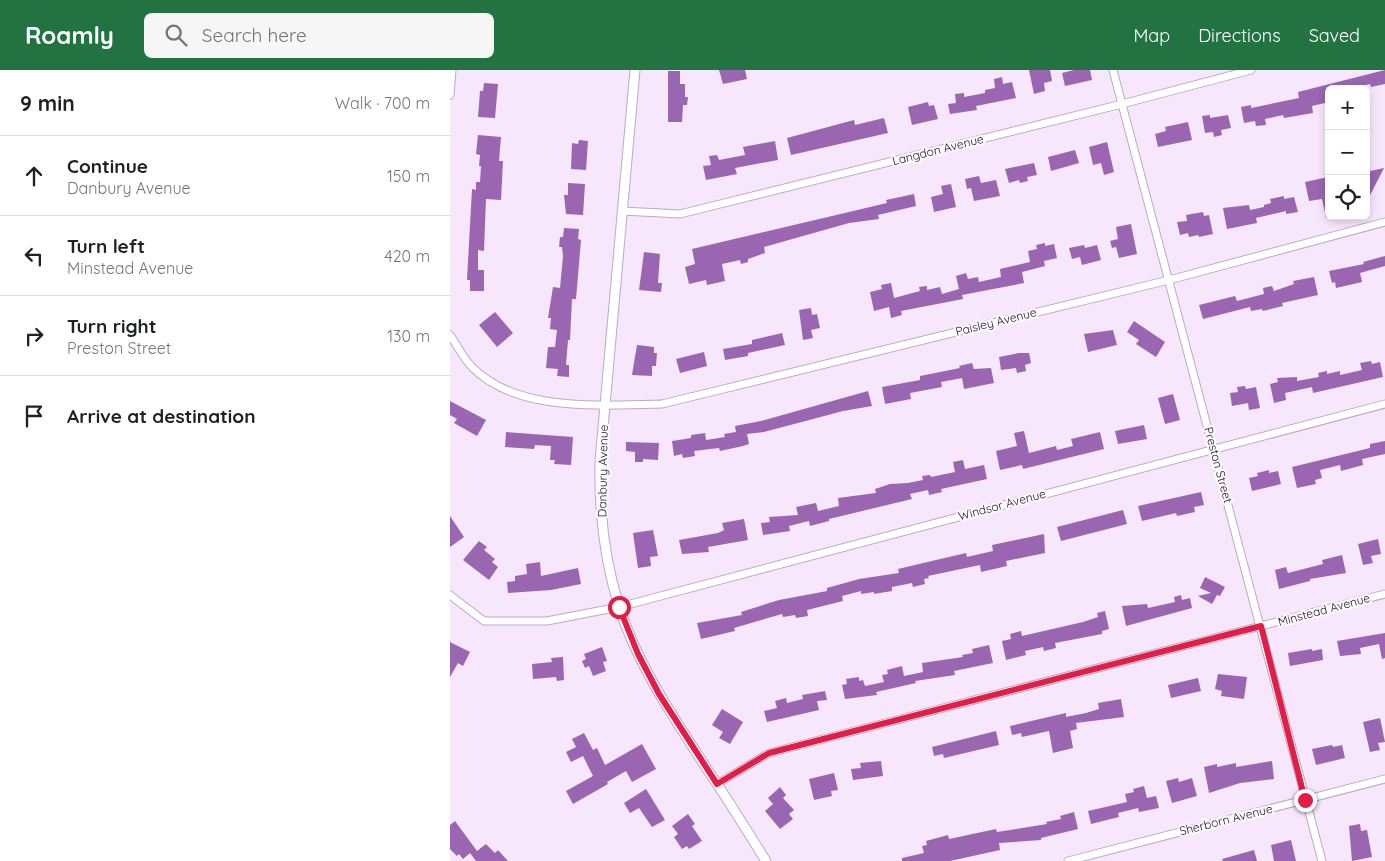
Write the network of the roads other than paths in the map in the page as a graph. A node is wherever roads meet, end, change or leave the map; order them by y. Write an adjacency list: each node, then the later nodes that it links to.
1 (452, 70): 5 (street)
2 (635, 70): 7 (street, Danbury Avenue)
3 (1113, 70): 6 (street, Preston Street)
4 (1251, 70): 6 (street, Langdon Avenue)
5 (450, 95)
6 (1122, 104): 7 (street, Langdon Avenue); 9 (street, Preston Street)
7 (622, 211): 12 (street, Danbury Avenue)
8 (1385, 222): 9 (street, Paisley Avenue)
9 (1169, 280): 12 (street, Paisley Avenue); 13 (street, Preston Street)
10 (450, 335): 12 (street, Paisley Avenue)
11 (1385, 404): 13 (street, Windsor Avenue)
12 (605, 405): 16 (street, Danbury Avenue)
13 (1214, 449): 16 (street, Windsor Avenue); 17 (street, Preston Street)
14 (1385, 594): 17 (street, Minstead Avenue)
15 (450, 595): 16 (street, Windsor Avenue)
16 (619, 607): 19 (street, Danbury Avenue)
17 (1261, 626): 19 (street, Minstead Avenue); 20 (street, Preston Street)
18 (1385, 779): 20 (street, Sherborn Avenue)
19 (717, 784): 21 (street, Danbury Avenue)
20 (1305, 800): 22 (street, Sherborn Avenue); 23 (street, Preston Street)
21 (766, 861)
22 (1068, 861)
23 (1322, 861)

